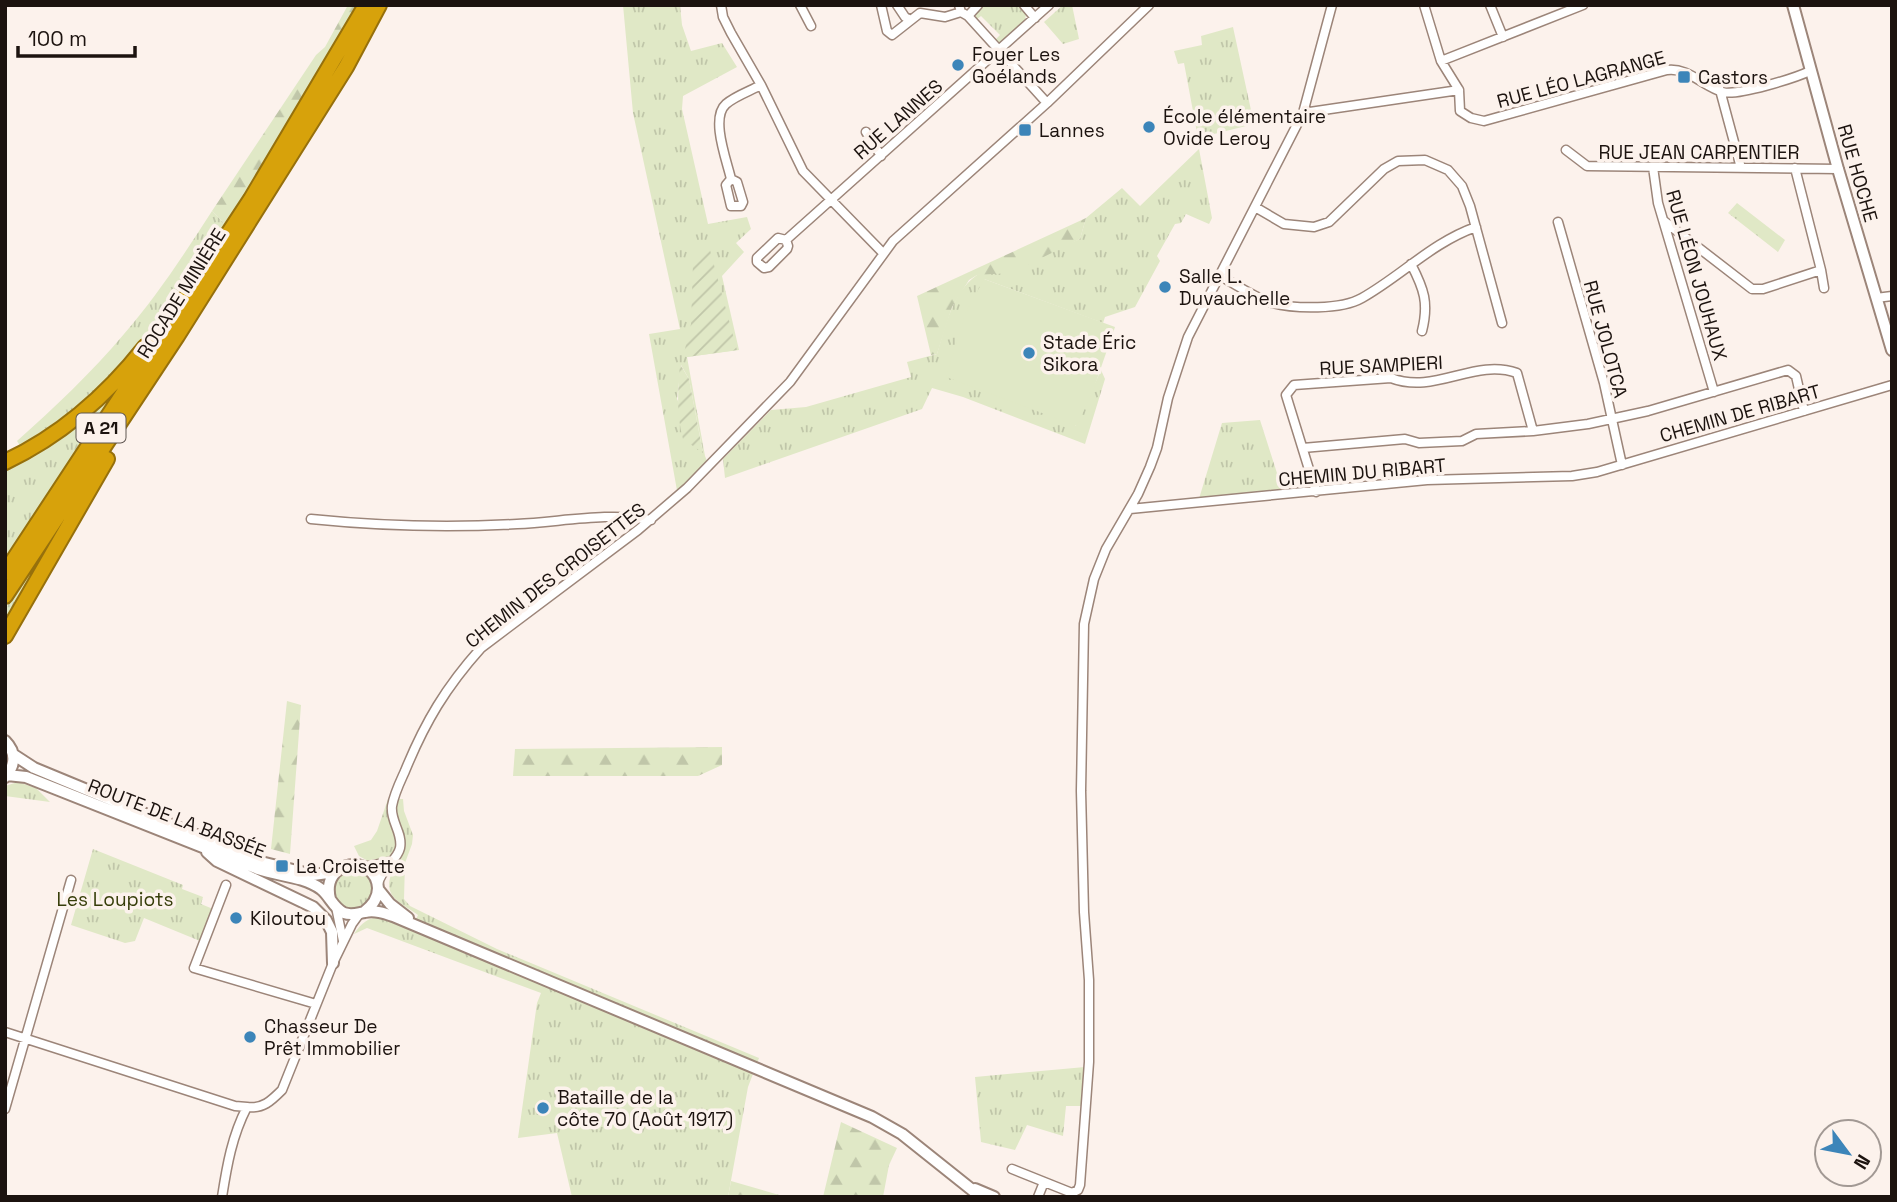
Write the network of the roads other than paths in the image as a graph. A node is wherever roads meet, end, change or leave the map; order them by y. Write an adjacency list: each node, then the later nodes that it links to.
1 (366, 5): 48 (highway, ROCADE MINIÈRE / A 21)
2 (379, 5): 54 (highway, ROCADE MINIÈRE / A 21)
3 (721, 5): 25 (street)
4 (800, 5): 20 (street)
5 (881, 5): 19 (street)
6 (897, 5): 19 (street)
7 (978, 5): 17 (street)
8 (1024, 5): 18 (street)
9 (1049, 5): 18 (street, RUE LANNES)
10 (1149, 5): 28 (street, CHEMIN DES CROISETTES)
11 (1332, 5): 29 (street)
12 (1424, 5): 23 (street)
13 (1489, 5): 21 (street)
14 (1583, 5): 16 (street)
15 (1793, 5): 24 (main road, RUE HOCHE)
16 (1561, 9): 21 (street)
17 (963, 11): 19 (street); 22 (street)
18 (1035, 18): 22 (street, RUE LANNES)
19 (911, 19)
20 (811, 26)
21 (1503, 37): 23 (street)
22 (999, 50): 28 (street); 32 (street, RUE LANNES)
23 (1441, 61): 26 (street)
24 (1810, 71): 27 (street); 36 (main road, RUE HOCHE)
25 (761, 85): 37 (street); 38 (street)
26 (1459, 90): 27 (street, RUE LÉO LAGRANGE); 29 (street)
27 (1720, 90): 34 (street)
28 (1047, 103): 44 (street, CHEMIN DES CROISETTES)
29 (1303, 113): 39 (street)
30 (866, 132): 32 (street)
31 (1566, 150): 33 (street, RUE JEAN CARPENTIER)
32 (881, 156): 38 (street, RUE LANNES)
33 (1653, 167): 34 (street, RUE JEAN CARPENTIER); 40 (street, RUE LÉON JOUHAUX)
34 (1741, 168): 35 (street, RUE JEAN CARPENTIER)
35 (1795, 168): 36 (street, RUE JEAN CARPENTIER); 46 (street)
36 (1838, 169): 51 (main road, RUE HOCHE)
37 (731, 179)
38 (830, 199): 43 (street, RUE LANNES); 44 (street)
39 (1255, 207): 42 (street); 47 (street)
40 (1664, 221): 46 (street); 57 (street, RUE LÉON JOUHAUX)
41 (1558, 222): 59 (street, RUE JOLOTCA)
42 (1476, 227): 45 (street); 52 (street)
43 (786, 240)
44 (883, 253): 68 (street, CHEMIN DES CROISETTES)
45 (1411, 264): 47 (street); 53 (street)
46 (1821, 270): 49 (street)
47 (1220, 276): 66 (street)
48 (197, 283): 62 (highway); 69 (highway, ROCADE MINIÈRE / A 21)
49 (1824, 288)
50 (1892, 296): 51 (street)
51 (1876, 298): 55 (main road, RUE HOCHE)
52 (1502, 323)
53 (1422, 331)
54 (177, 337): 70 (highway, ROCADE MINIÈRE / A 21); 71 (highway)
55 (1892, 350)
56 (1892, 385): 58 (street, CHEMIN DE RIBART)
57 (1714, 392): 58 (street); 59 (street)
58 (1804, 411): 63 (street, CHEMIN DE RIBART)
59 (1610, 419): 60 (street); 63 (street, RUE JOLOTCA)
60 (1533, 431): 61 (street); 61 (street, RUE SAMPIERI)
61 (1303, 447): 65 (street, RUE SAMPIERI)
62 (5, 462)
63 (1622, 465): 64 (street, CHEMIN DE RIBART)
64 (1597, 472): 65 (street, CHEMIN DU RIBART)
65 (1316, 492): 66 (street, CHEMIN DU RIBART)
66 (1130, 509): 93 (street)
67 (311, 519): 68 (street)
68 (651, 520): 76 (street, CHEMIN DES CROISETTES)
69 (5, 573)
70 (5, 596)
71 (5, 636)
72 (5, 741): 73 (main road)
73 (14, 755): 74 (main road); 78 (main road, ROUTE DE LA BASSÉE)
74 (6, 776): 75 (main road, ROUTE DE LA BASSÉE)
75 (203, 847): 82 (main road, ROUTE DE LA BASSÉE); 86 (main road)
76 (389, 862): 77 (street); 81 (street, CHEMIN DES CROISETTES)
77 (360, 866): 78 (main road); 81 (main road)
78 (335, 872): 82 (main road)
79 (71, 880): 89 (street)
80 (226, 885): 87 (street)
81 (378, 888): 83 (main road); 84 (main road)
82 (333, 903): 83 (main road); 85 (street)
83 (362, 913): 84 (main road); 85 (street)
84 (419, 927): 94 (main road)
85 (343, 941): 86 (street)
86 (332, 963): 87 (street)
87 (316, 1004): 90 (street)
88 (5, 1032): 89 (street)
89 (25, 1039): 90 (street); 91 (street)
90 (247, 1107): 95 (street)
91 (5, 1109)
92 (1013, 1169): 93 (street)
93 (1044, 1182): 98 (street)
94 (969, 1186): 96 (main road); 97 (main road)
95 (222, 1197)
96 (981, 1197)
97 (994, 1197)
98 (1038, 1197)

